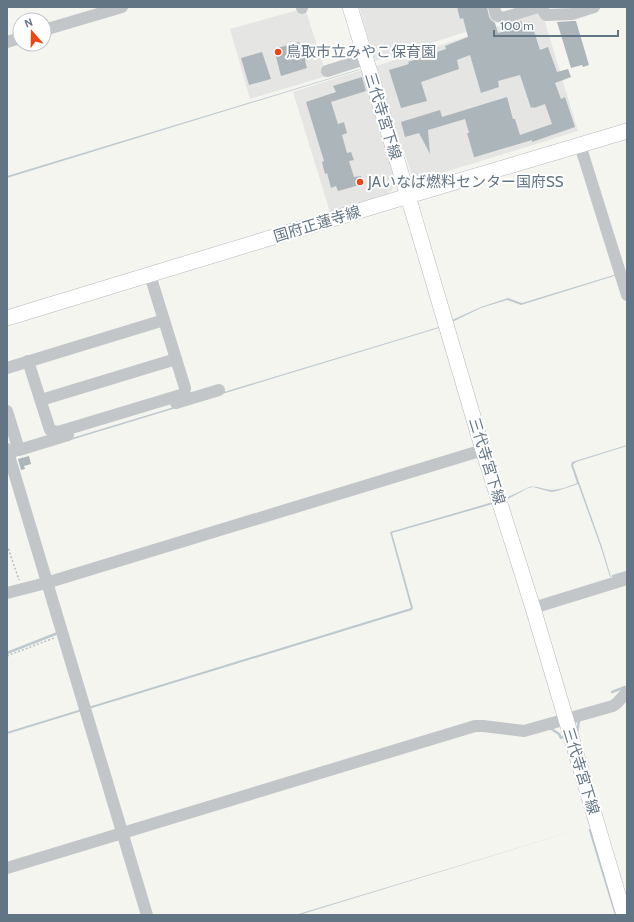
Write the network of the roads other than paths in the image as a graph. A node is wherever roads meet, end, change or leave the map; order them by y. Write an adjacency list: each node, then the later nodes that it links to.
1 (122, 7): 6 (street)
2 (350, 7): 7 (main road, 三代寺宮下線)
3 (494, 7): 4 (street)
4 (539, 7): 5 (street)
5 (594, 7)
6 (52, 28)
7 (365, 59): 8 (street); 11 (main road, 三代寺宮下線)
8 (327, 71)
9 (627, 131): 10 (main road, 国府正蓮寺線)
10 (580, 145): 11 (main road, 国府正蓮寺線); 13 (street)
11 (408, 196): 12 (main road, 国府正蓮寺線); 23 (main road, 三代寺宮下線)
12 (150, 275): 14 (main road, 国府正蓮寺線); 15 (street)
13 (627, 295)
14 (7, 318)
15 (164, 320): 16 (street); 17 (street)
16 (176, 359): 20 (street); 20 (street)
17 (28, 361): 18 (street); 20 (street)
18 (7, 368)
19 (219, 390): 21 (street)
20 (41, 400)
21 (7, 411)
22 (7, 449): 25 (street)
23 (483, 450): 25 (street); 27 (main road, 三代寺宮下線)
24 (627, 579): 27 (street)
25 (46, 583): 26 (street); 30 (street)
26 (7, 593)
27 (533, 608): 29 (main road, 三代寺宮下線)
28 (627, 692): 29 (street)
29 (565, 720): 30 (street); 33 (main road, 三代寺宮下線)
30 (122, 833): 31 (street); 32 (street)
31 (7, 868)
32 (147, 915)
33 (624, 915)

